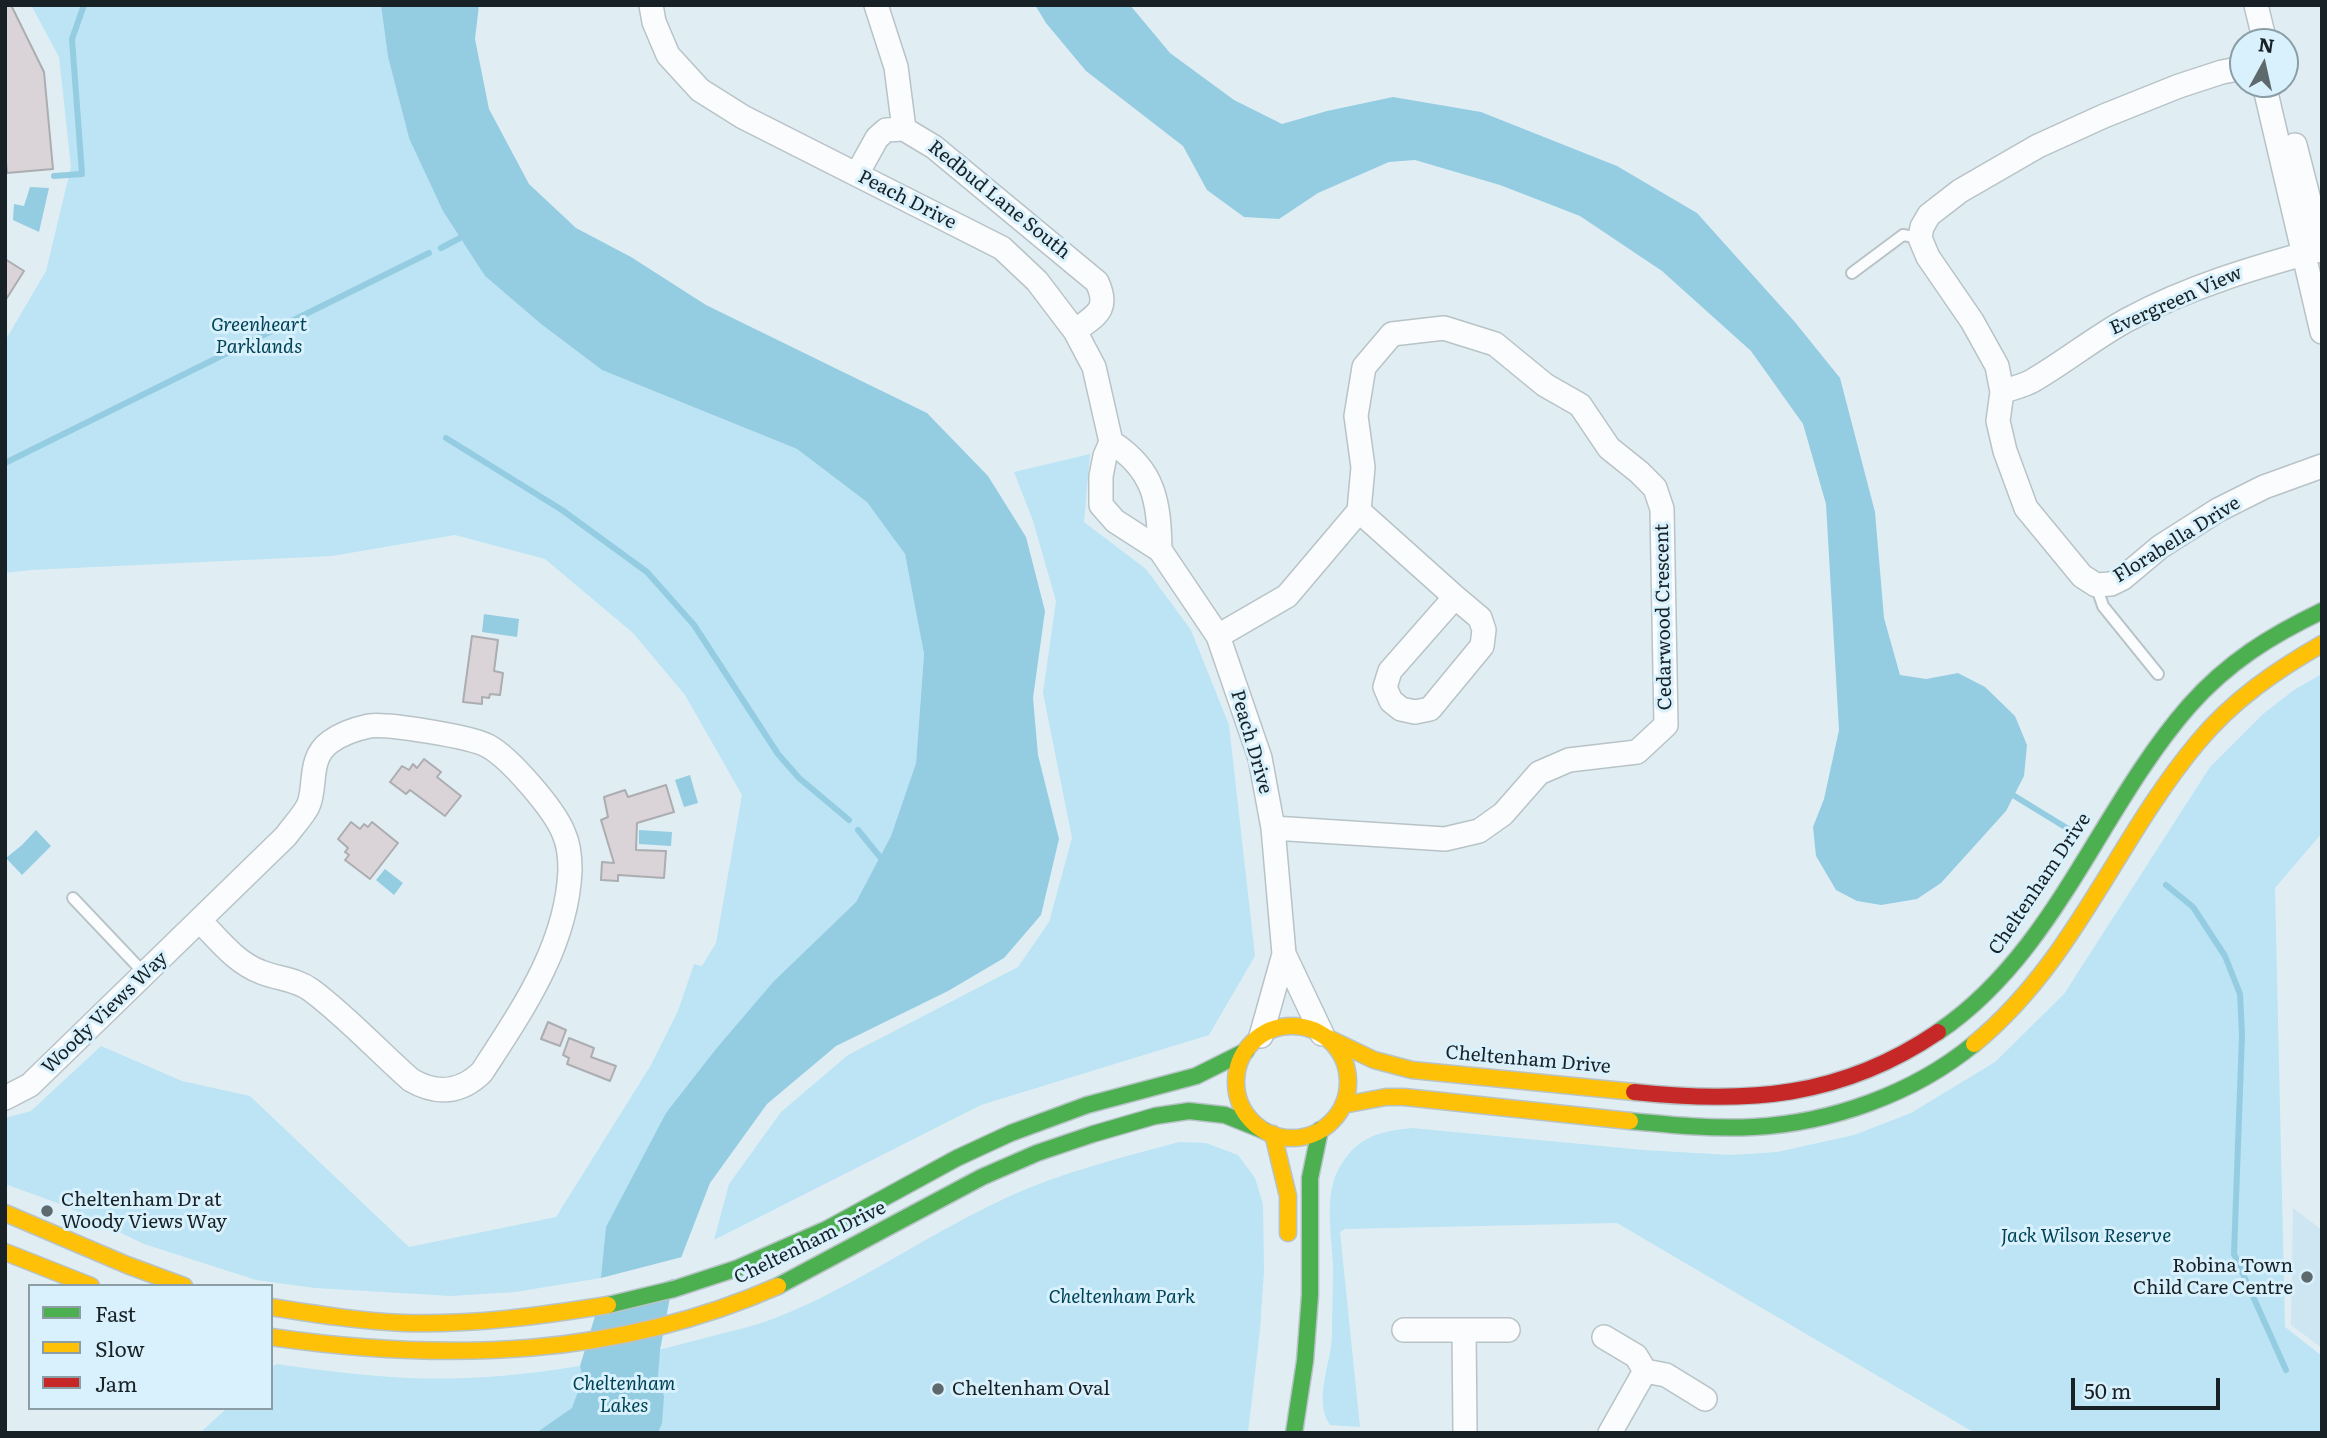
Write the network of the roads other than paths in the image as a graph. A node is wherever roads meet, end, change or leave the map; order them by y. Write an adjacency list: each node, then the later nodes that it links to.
1 (651, 5): 8 (street, Peach Drive)
2 (876, 5): 7 (street)
3 (2256, 5): 4 (street)
4 (2261, 28)
5 (2229, 71): 9 (street)
6 (2278, 98): 10 (street)
7 (904, 130): 8 (street); 12 (street, Redbud Lane South)
8 (857, 174): 12 (street, Peach Drive)
9 (1921, 235): 11 (lane); 14 (street, Florabella Drive)
10 (2317, 251): 13 (street); 14 (street, Evergreen View)
11 (1852, 272)
12 (1076, 331): 15 (street, Peach Drive)
13 (2322, 332)
14 (2002, 392): 19 (street, Florabella Drive)
15 (1111, 442): 18 (street); 18 (street, Peach Drive)
16 (2322, 466): 19 (street, Florabella Drive)
17 (1359, 510): 20 (street); 22 (street); 25 (street, Cedarwood Crescent)
18 (1160, 550): 22 (street, Peach Drive)
19 (2096, 585): 24 (lane)
20 (1455, 597): 20 (street)
21 (2322, 611): 30 (main road, Cheltenham Drive)
22 (1218, 636): 25 (street, Peach Drive)
23 (2322, 644): 33 (main road)
24 (2158, 674)
25 (1273, 828): 28 (street, Peach Drive)
26 (73, 898): 29 (lane)
27 (200, 920): 27 (street, Woody Views Way); 29 (street, Woody Views Way)
28 (1284, 954): 30 (street, Peach Drive); 31 (street, Peach Drive)
29 (145, 974): 32 (street, Woody Views Way)
30 (1324, 1036): 31 (main road); 33 (main road)
31 (1253, 1043): 35 (main road); 41 (main road, Cheltenham Drive)
32 (5, 1098)
33 (1343, 1105): 34 (main road)
34 (1320, 1130): 35 (main road); 50 (main road)
35 (1269, 1132): 37 (main road); 45 (main road, Cheltenham Drive)
36 (5, 1213): 40 (main road)
37 (1288, 1250)
38 (5, 1252): 39 (main road)
39 (85, 1284)
40 (179, 1284)
41 (273, 1307)
42 (1404, 1330): 43 (street)
43 (1464, 1330): 44 (street); 49 (street)
44 (1508, 1330)
45 (273, 1337)
46 (1604, 1337): 47 (street)
47 (1645, 1371): 48 (street); 51 (street)
48 (1705, 1399)
49 (1462, 1432)
50 (1294, 1433)
51 (1610, 1433)

